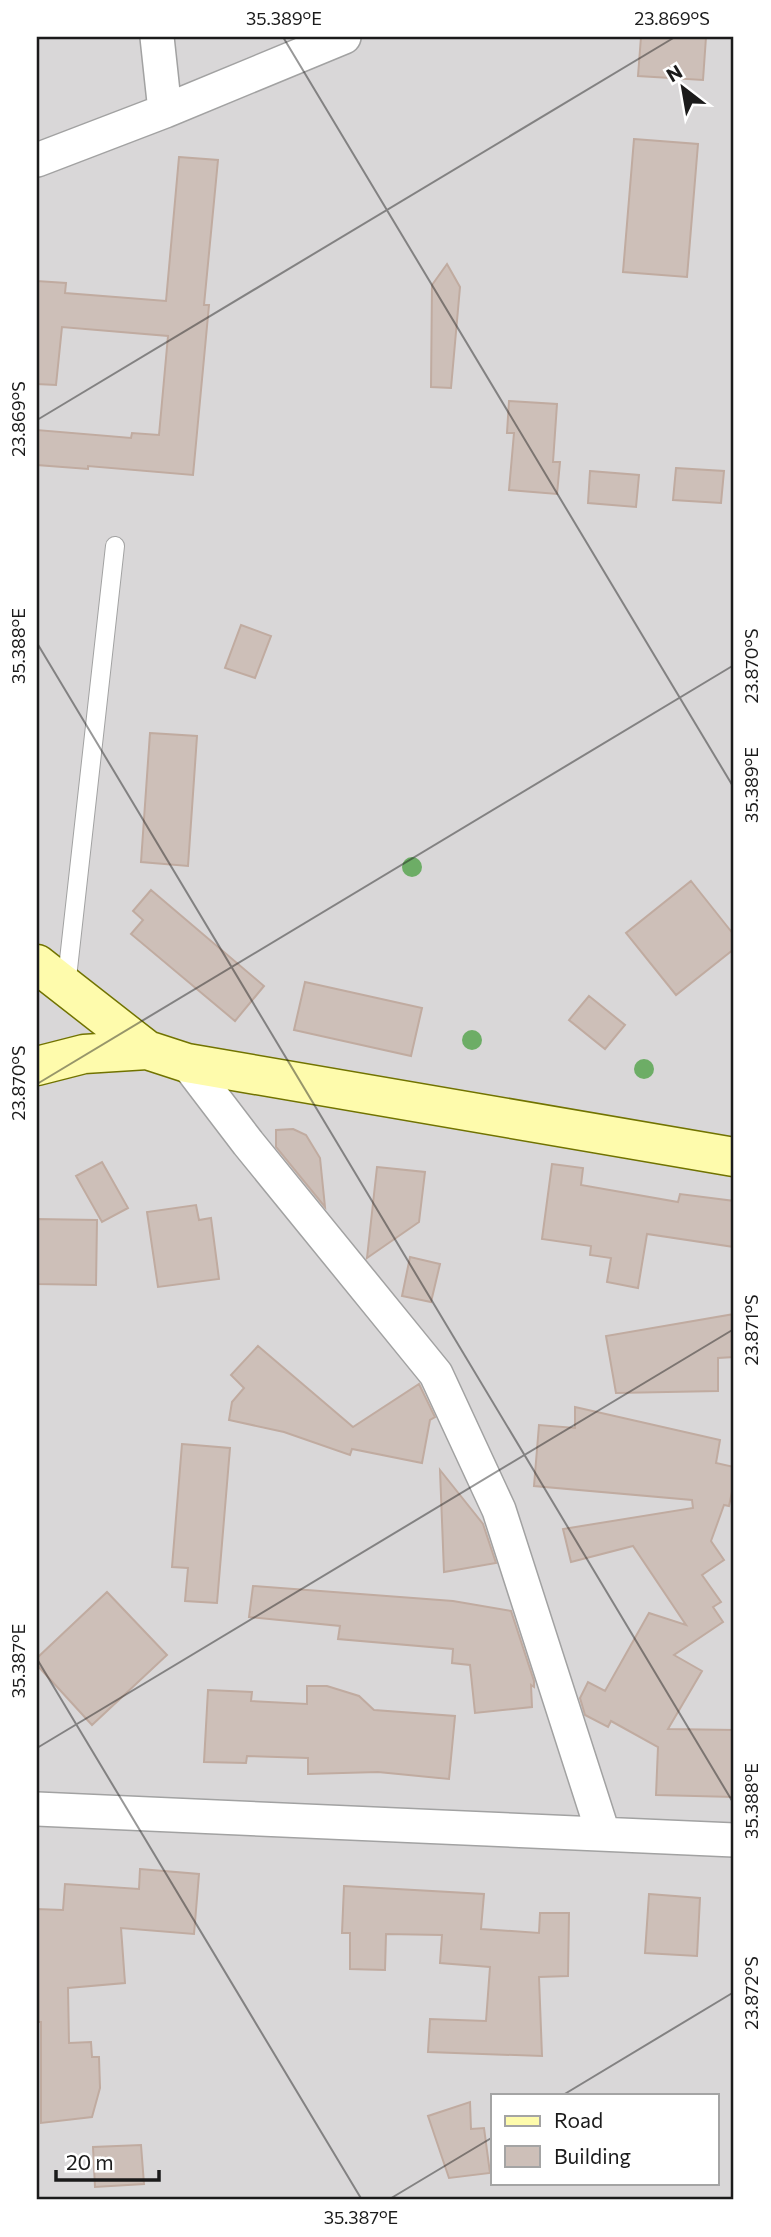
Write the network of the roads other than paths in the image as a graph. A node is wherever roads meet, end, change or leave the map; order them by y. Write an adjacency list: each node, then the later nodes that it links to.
1 (157, 37): 3 (street)
2 (344, 37): 3 (street)
3 (165, 111): 4 (street)
4 (37, 160)
5 (115, 546): 7 (lane)
6 (37, 964): 7 (main road)
7 (66, 987): 8 (main road)
8 (147, 1050): 9 (main road); 10 (main road)
9 (187, 1063): 11 (main road); 13 (street)
10 (37, 1066)
11 (734, 1157)
12 (37, 1809): 13 (street)
13 (603, 1833): 14 (street)
14 (734, 1840)

